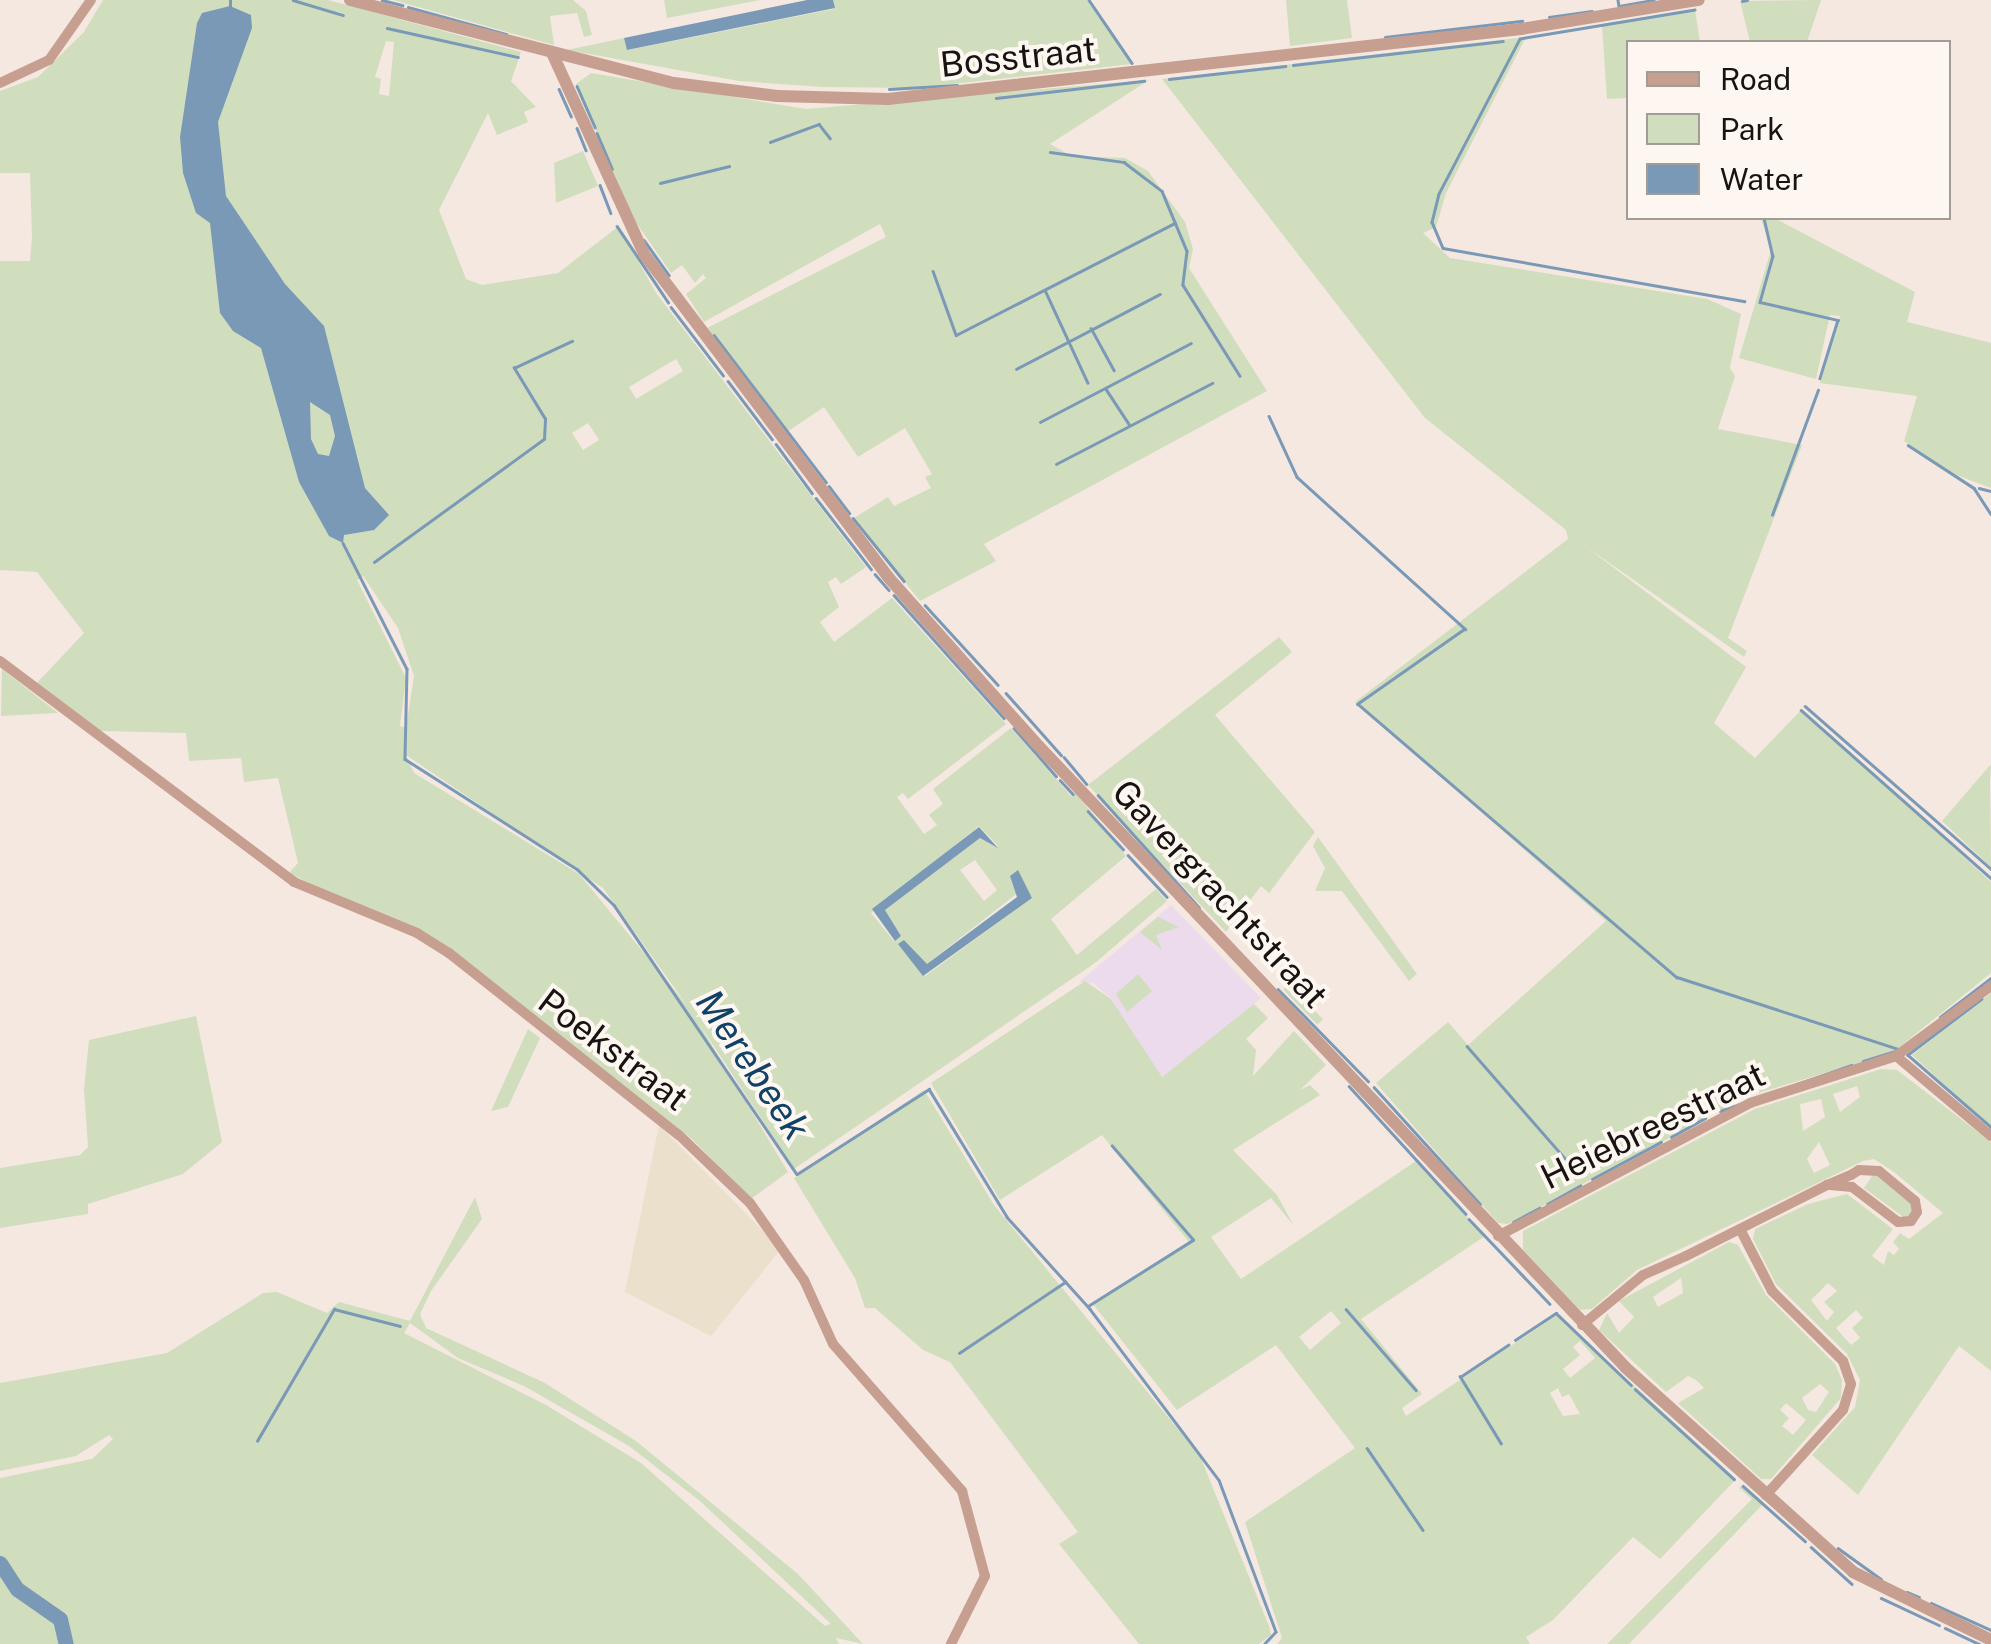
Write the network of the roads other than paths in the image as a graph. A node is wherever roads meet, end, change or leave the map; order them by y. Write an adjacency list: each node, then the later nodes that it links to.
1 (91, 0): 5 (street)
2 (350, 0): 4 (street, Bosstraat)
3 (1699, 0): 4 (street, Bosstraat)
4 (553, 55): 12 (street, Gavergrachtstraat)
5 (0, 83)
6 (0, 661): 16 (street, Poekstraat)
7 (1991, 986): 8 (street, Heiebreestraat)
8 (1896, 1056): 9 (street); 12 (street, Heiebreestraat)
9 (1991, 1136)
10 (1827, 1185): 10 (street); 11 (street)
11 (1740, 1229): 13 (street); 14 (street)
12 (1497, 1237): 13 (street, Gavergrachtstraat)
13 (1582, 1325): 14 (street, Gavergrachtstraat)
14 (1766, 1496): 15 (street, Gavergrachtstraat)
15 (1991, 1640)
16 (950, 1644)

